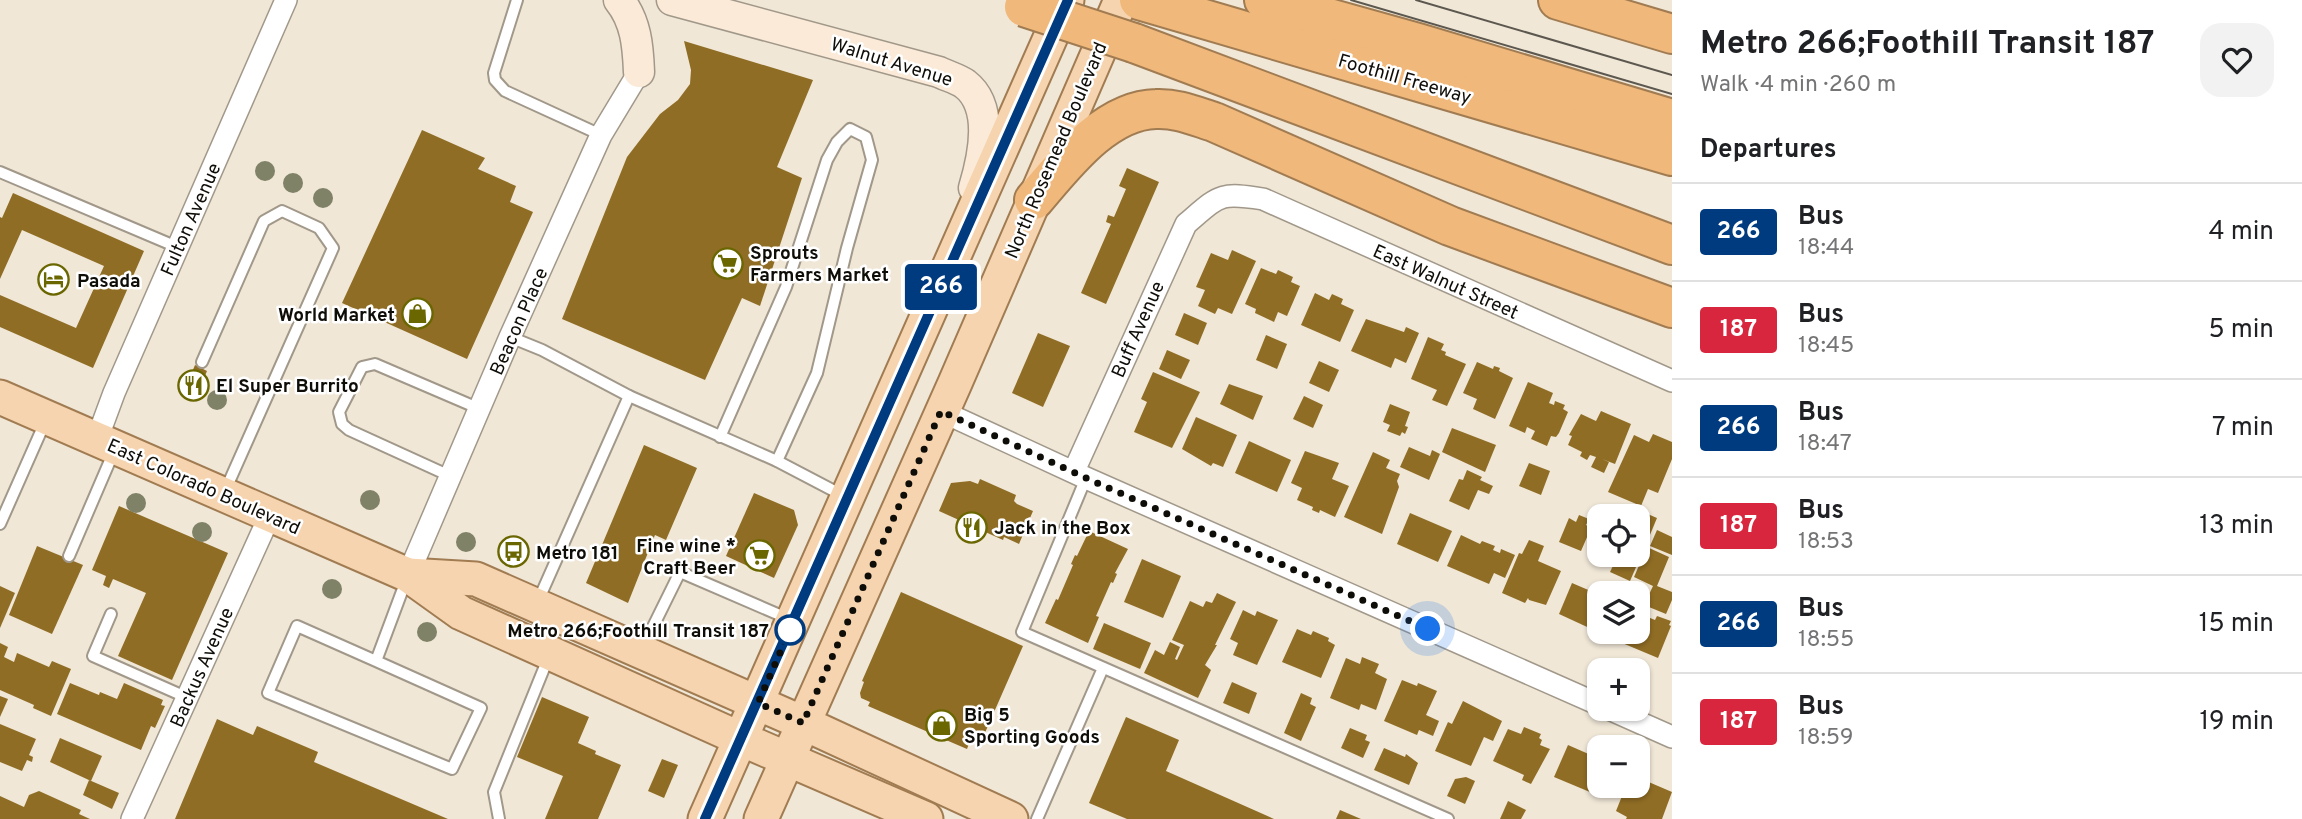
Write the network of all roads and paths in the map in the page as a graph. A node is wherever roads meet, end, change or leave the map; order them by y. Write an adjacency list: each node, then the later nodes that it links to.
1 (286, 0): 19 (street, Fulton Avenue)
2 (517, 0): 13 (lane)
3 (619, 0): 11 (main road)
4 (672, 0): 20 (main road, Walnut Avenue)
5 (1068, 0): 20 (main road)
6 (1264, 0): 12 (highway)
7 (1558, 0): 10 (highway)
8 (1137, 1): 14 (highway, Foothill Freeway); 17 (main road, North Rosemead Boulevard)
9 (1012, 3): 18 (highway, bridge)
10 (1672, 34)
11 (639, 72): 13 (street, Beacon Place)
12 (1672, 119)
13 (601, 135): 22 (street, Beacon Place)
14 (1672, 156)
15 (0, 172): 19 (lane)
16 (1216, 198): 24 (street, East Walnut Street); 33 (street, Buff Avenue)
17 (1034, 200): 21 (highway); 28 (main road, North Rosemead Boulevard)
18 (1672, 245)
19 (177, 247): 31 (street, Fulton Avenue)
20 (949, 268): 36 (main road)
21 (1672, 308)
22 (510, 337): 25 (lane); 27 (street, Beacon Place)
23 (202, 362): 35 (lane)
24 (1672, 381)
25 (629, 396): 30 (lane); 41 (lane)
26 (0, 397): 29 (main road, East Colorado Boulevard)
27 (480, 409): 34 (street, Beacon Place); 34 (lane)
28 (941, 411): 33 (street); 52 (main road, North Rosemead Boulevard)
29 (47, 417): 31 (main road, East Colorado Boulevard); 38 (lane)
30 (720, 437): 32 (lane); 32 (lane)
31 (106, 443): 35 (main road, East Colorado Boulevard); 39 (lane)
32 (777, 461): 36 (lane)
33 (1080, 475): 47 (lane); 49 (street)
34 (450, 476): 40 (street, Beacon Place)
35 (224, 494): 37 (main road, East Colorado Boulevard)
36 (848, 498): 43 (main road)
37 (270, 515): 40 (main road, East Colorado Boulevard); 48 (street, Backus Avenue)
38 (0, 524)
39 (69, 556)
40 (408, 575): 41 (main road, East Colorado Boulevard); 45 (main road, East Colorado Boulevard); 46 (lane)
41 (536, 606): 44 (main road, East Colorado Boulevard)
42 (111, 614): 48 (lane)
43 (794, 622): 44 (lane); 50 (main road)
44 (641, 652): 50 (main road, East Colorado Boulevard)
45 (550, 653): 54 (main road, East Colorado Boulevard); 58 (lane)
46 (376, 661): 46 (lane)
47 (1103, 668): 62 (lane); 63 (lane)
48 (188, 698): 57 (street, Backus Avenue)
49 (1587, 699)
50 (758, 703): 52 (main road, East Colorado Boulevard); 54 (main road)
51 (1636, 721): 53 (street)
52 (803, 723): 55 (main road, North Rosemead Boulevard); 61 (main road, East Colorado Boulevard)
53 (1672, 737)
54 (741, 739): 55 (main road, East Colorado Boulevard); 59 (main road)
55 (787, 758): 56 (main road, East Colorado Boulevard); 60 (main road, North Rosemead Boulevard)
56 (921, 818)
57 (132, 819)
58 (499, 819)
59 (705, 819)
60 (761, 819)
61 (1011, 819)
62 (1037, 819)
63 (1448, 819)

